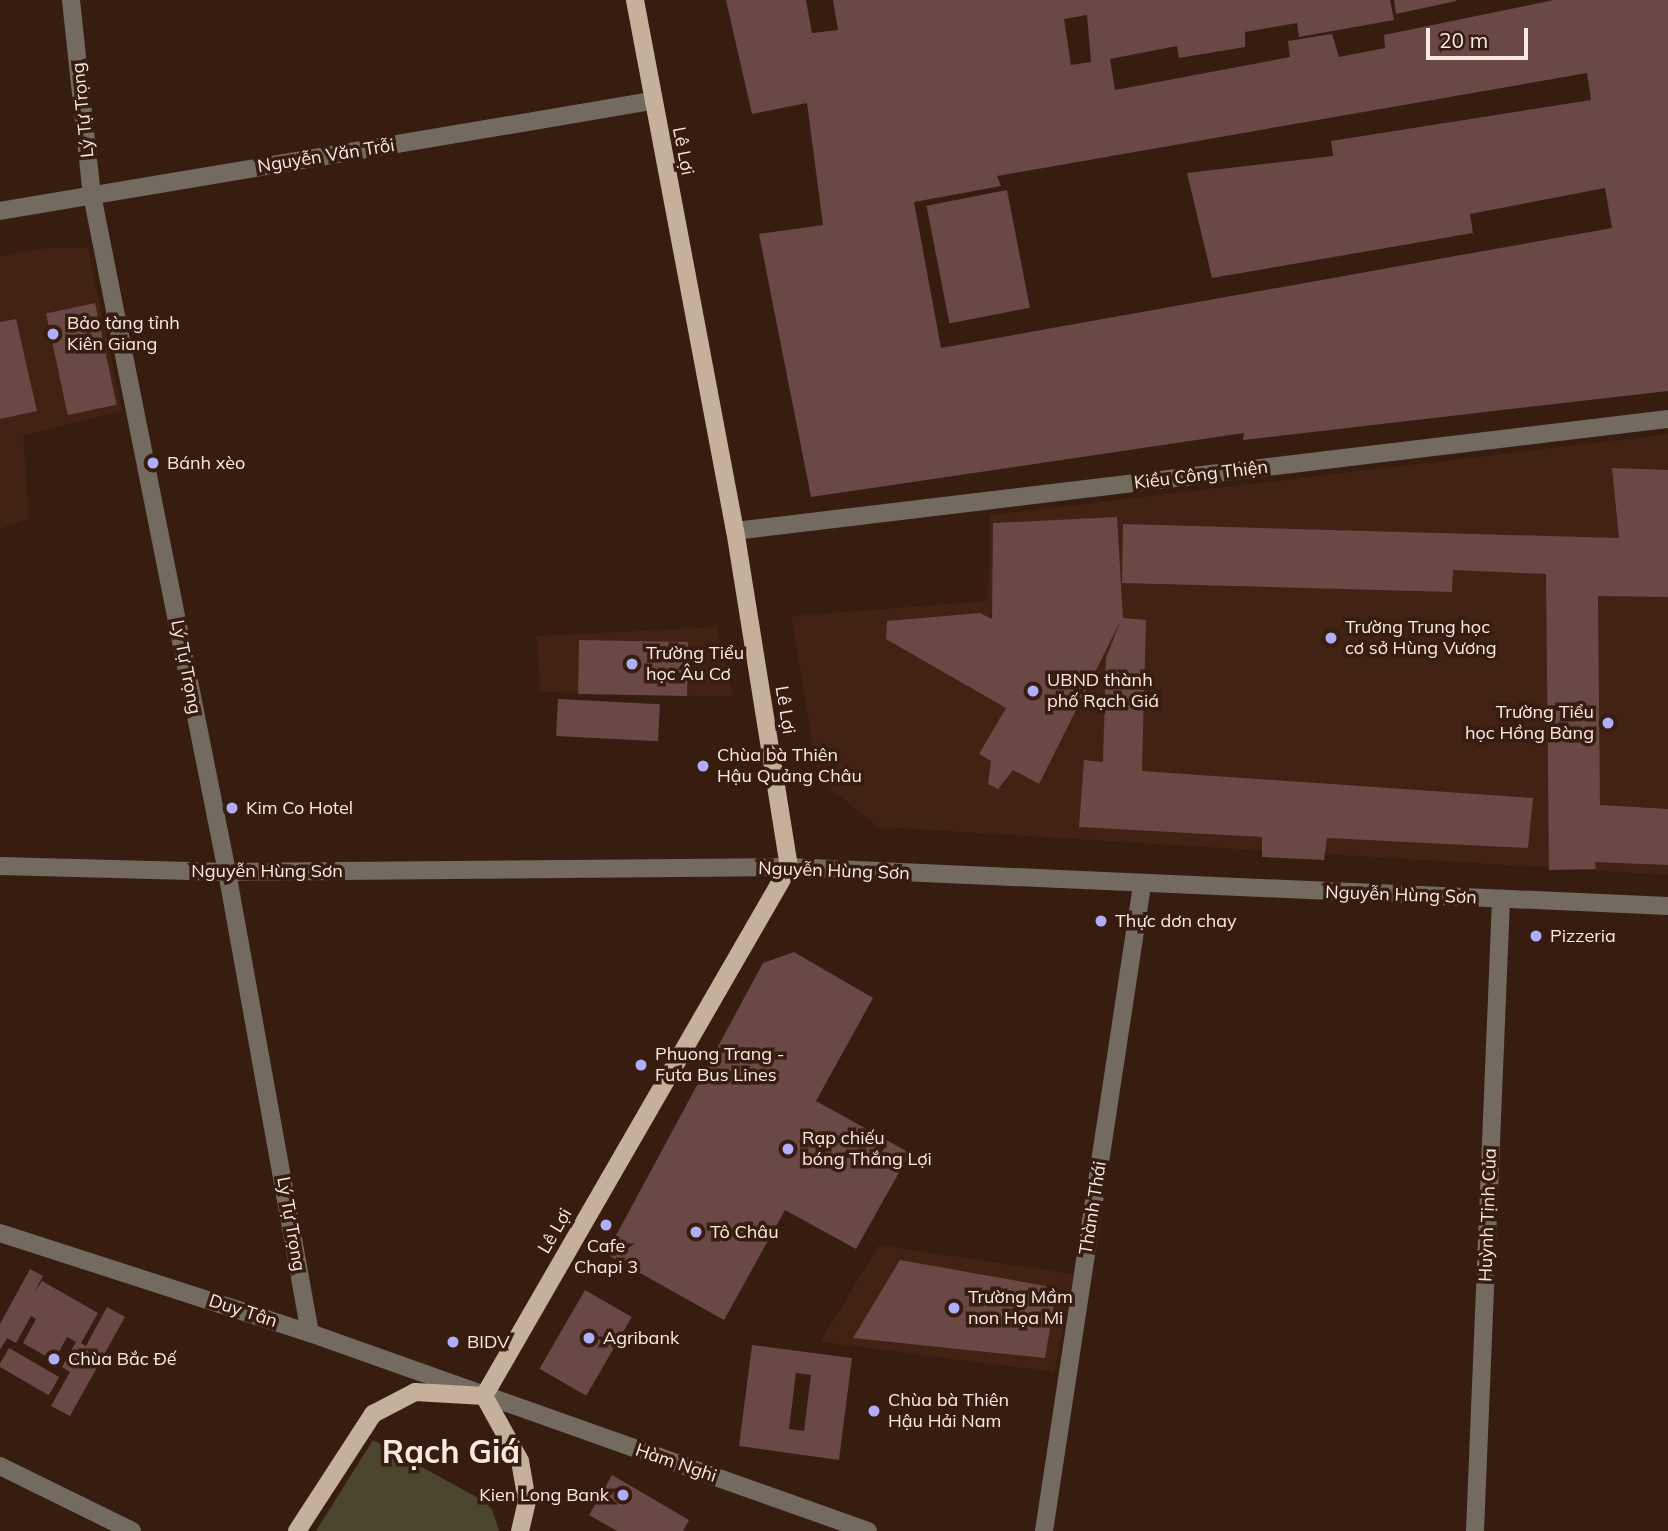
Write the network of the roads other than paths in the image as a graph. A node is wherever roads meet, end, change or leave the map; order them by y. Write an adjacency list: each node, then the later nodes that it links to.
1 (71, 0): 4 (street, Lý Tự Trọng)
2 (635, 0): 3 (main road, Lê Lợi)
3 (652, 101): 4 (street, Nguyễn Văn Trỗi); 7 (main road, Lê Lợi)
4 (92, 195): 5 (street, Nguyễn Văn Trỗi); 10 (street, Lý Tự Trọng)
5 (0, 211)
6 (1668, 419): 7 (street, Kiều Công Thiện)
7 (735, 531): 9 (main road, Lê Lợi)
8 (0, 866): 10 (street, Nguyễn Hùng Sơn)
9 (789, 867): 10 (street, Nguyễn Hùng Sơn); 11 (street, Nguyễn Hùng Sơn); 16 (main road, Lê Lợi)
10 (227, 872): 15 (street, Lý Tự Trọng)
11 (1142, 885): 12 (street, Nguyễn Hùng Sơn); 22 (street, Thành Thái)
12 (1501, 899): 13 (street, Nguyễn Hùng Sơn); 23 (street, Huỳnh Tịnh Của)
13 (1668, 906)
14 (0, 1233): 15 (street, Duy Tân)
15 (310, 1333): 16 (street, Duy Tân)
16 (484, 1396): 19 (main road); 20 (main road); 21 (street, Hàm Nghi)
17 (0, 1466): 18 (street)
18 (132, 1531)
19 (297, 1531)
20 (520, 1531)
21 (868, 1531)
22 (1044, 1531)
23 (1475, 1531)

